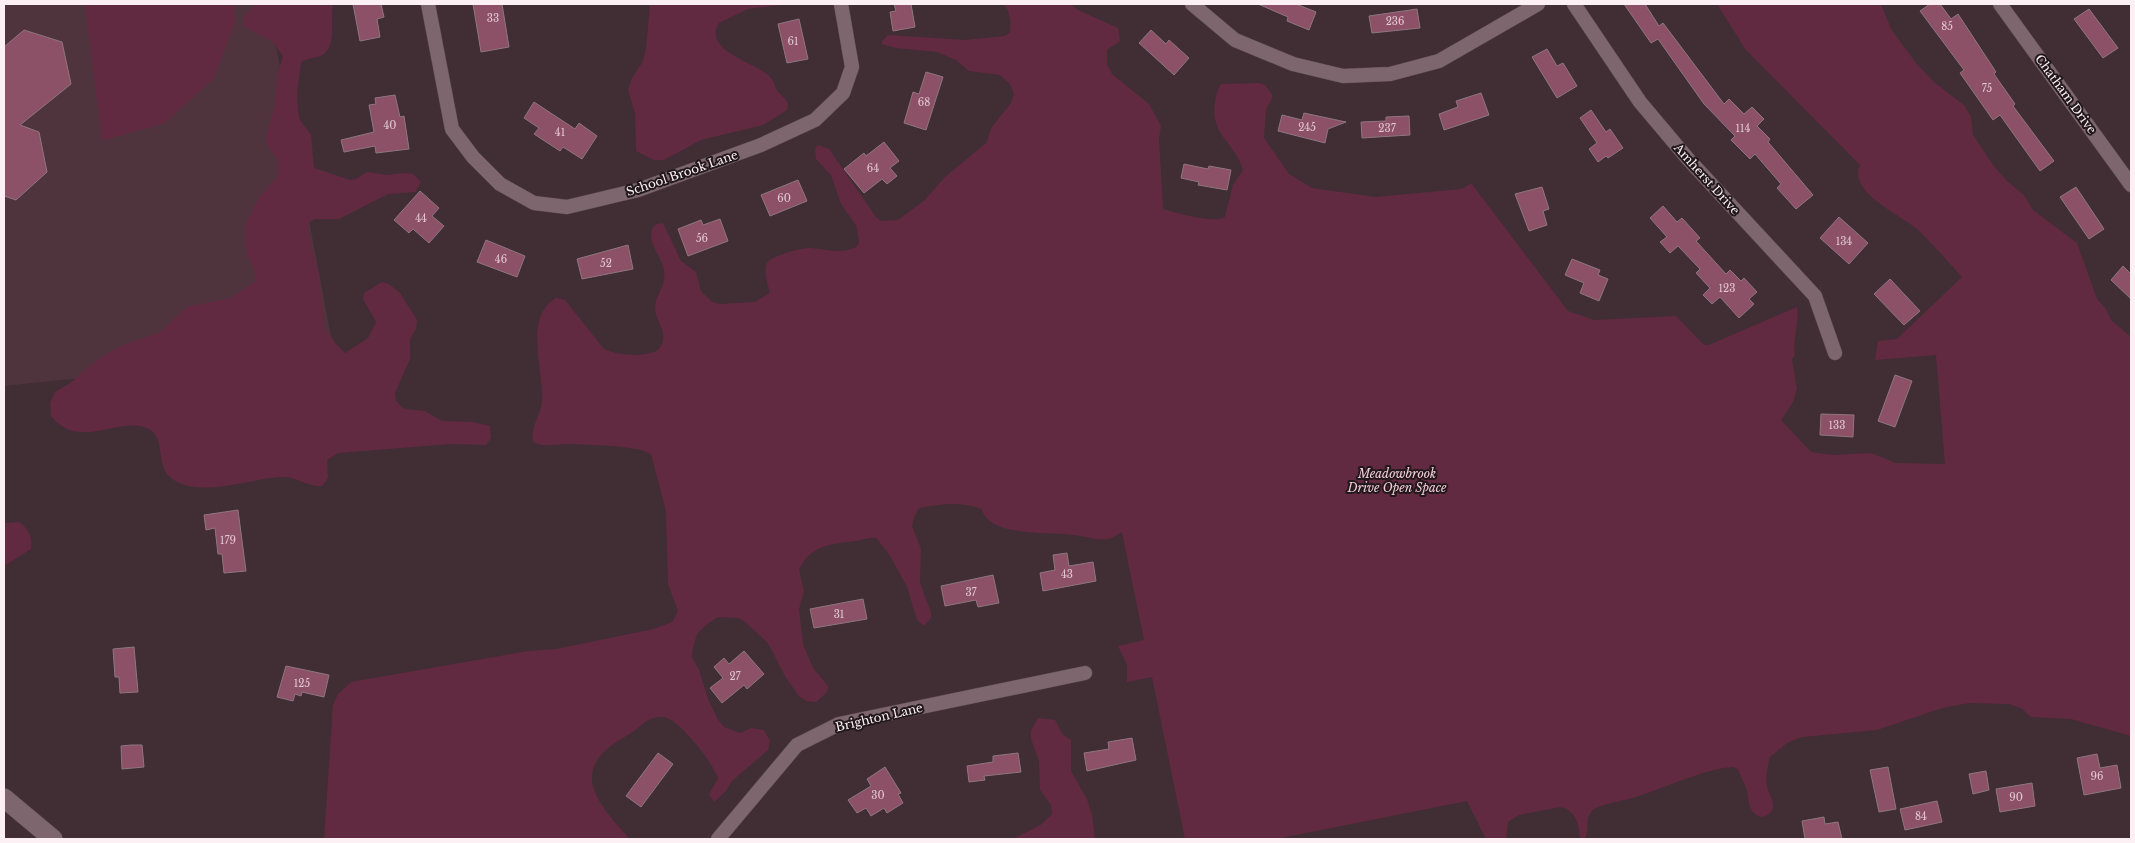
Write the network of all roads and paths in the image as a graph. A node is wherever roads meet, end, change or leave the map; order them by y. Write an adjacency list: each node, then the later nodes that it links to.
1 (428, 4): 2 (street, School Brook Lane)
2 (841, 4)
3 (1192, 4): 4 (street)
4 (1538, 4)
5 (1574, 4): 8 (street, Amherst Drive)
6 (2000, 4): 7 (street, Chatham Drive)
7 (2131, 185)
8 (1835, 353)
9 (1085, 673): 12 (street, Brighton Lane)
10 (4, 798): 11 (street)
11 (53, 839)
12 (718, 839)

